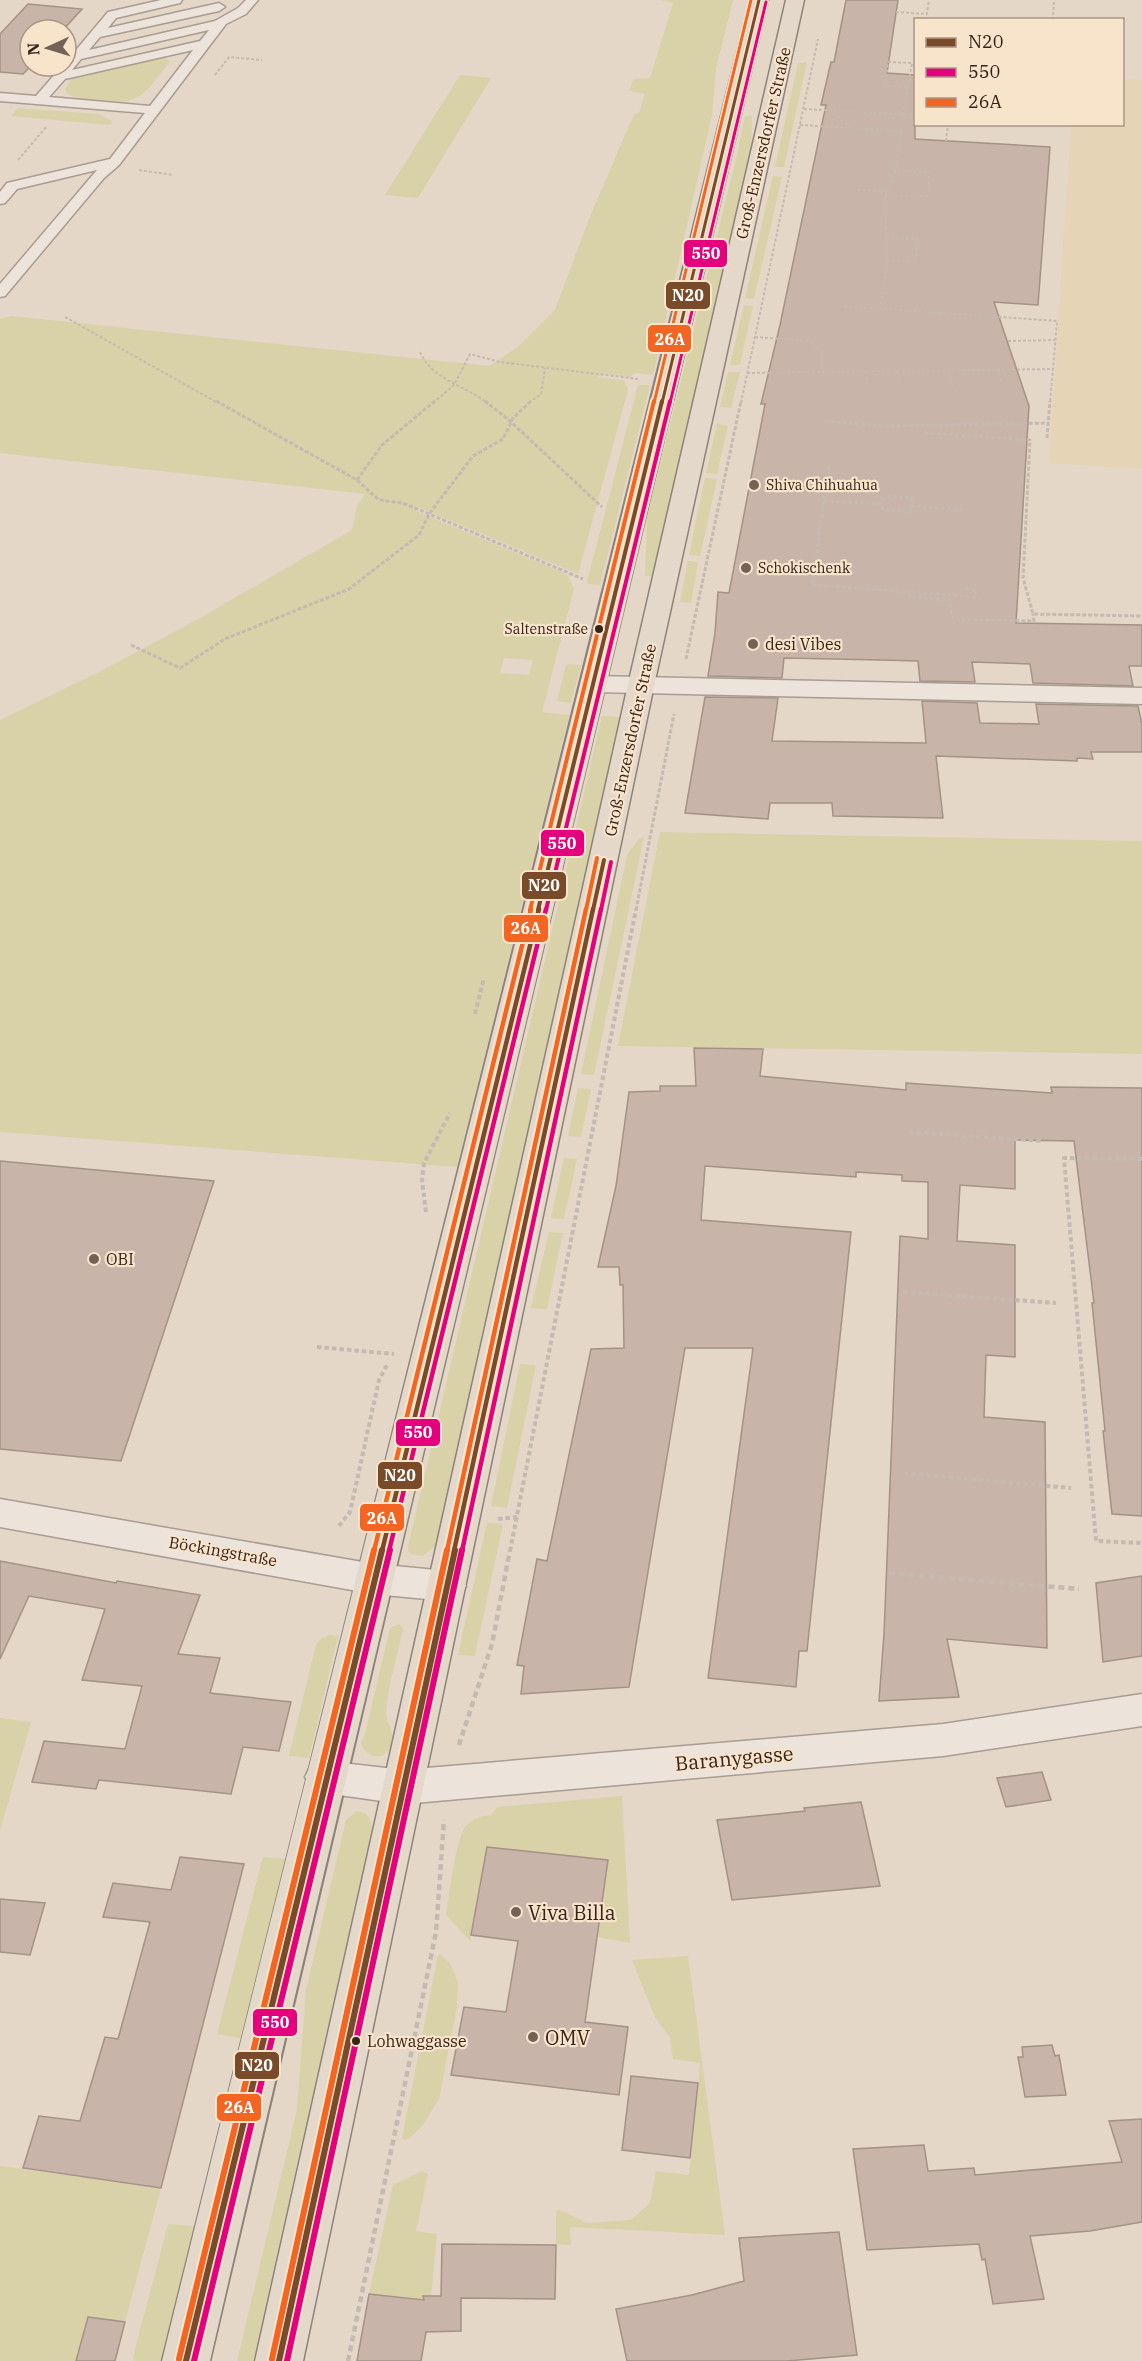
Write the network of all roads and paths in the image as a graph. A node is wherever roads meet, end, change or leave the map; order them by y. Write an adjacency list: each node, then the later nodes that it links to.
1 (176, 0): 12 (lane)
2 (252, 0): 9 (lane)
3 (759, 0): 62 (main road)
4 (795, 0): 89 (main road, Groß-Enzersdorfer Straße)
5 (929, 0): 8 (path)
6 (1054, 0): 11 (path)
7 (896, 12): 8 (path)
8 (927, 14): 10 (path)
9 (217, 18): 12 (lane); 14 (lane); 15 (lane); 17 (lane); 19 (lane); 26 (lane)
10 (926, 18)
11 (1053, 18)
12 (104, 24): 14 (lane)
13 (820, 33): 25 (path)
14 (96, 34): 15 (lane)
15 (87, 45): 16 (lane)
16 (78, 55)
17 (78, 59)
18 (262, 60): 20 (path)
19 (78, 69)
20 (215, 75)
21 (58, 78): 24 (lane)
22 (908, 87): 22 (path); 28 (path)
23 (0, 97): 24 (lane)
24 (40, 100): 26 (lane)
25 (804, 109): 27 (path); 30 (path)
26 (154, 110): 36 (lane)
27 (829, 110): 28 (path); 33 (path)
28 (903, 115): 29 (path)
29 (914, 116)
30 (800, 125): 33 (path); 50 (path)
31 (47, 126): 35 (path)
32 (948, 126): 34 (path)
33 (852, 128): 38 (path)
34 (946, 141)
35 (16, 162)
36 (114, 162): 43 (lane); 46 (lane)
37 (145, 162): 39 (path)
38 (895, 171): 41 (path); 42 (path)
39 (173, 176)
40 (858, 190): 41 (path)
41 (887, 191): 42 (path)
42 (885, 196): 44 (path)
43 (0, 200)
44 (886, 237): 45 (path); 45 (path)
45 (887, 261): 48 (path)
46 (0, 293)
47 (844, 306): 48 (path)
48 (880, 309): 51 (path)
49 (65, 317): 74 (path)
50 (755, 337): 59 (path); 61 (path)
51 (1055, 340): 52 (path); 56 (path)
52 (1008, 341)
53 (420, 352): 64 (path)
54 (545, 368): 62 (path); 64 (path); 68 (path)
55 (998, 369): 56 (path); 57 (path); 63 (path)
56 (1053, 369): 70 (path)
57 (949, 370): 58 (path); 67 (path)
58 (896, 371): 60 (path); 66 (path)
59 (822, 372): 60 (path); 61 (path)
60 (865, 372): 65 (path)
61 (747, 374): 87 (path)
62 (668, 379): 88 (main road)
63 (1002, 384)
64 (454, 385): 68 (path); 74 (path)
65 (869, 386)
66 (900, 386)
67 (953, 387)
68 (510, 420): 78 (path); 80 (path)
69 (825, 422): 70 (path)
70 (1049, 423): 72 (path)
71 (925, 433): 84 (path)
72 (1047, 438)
73 (829, 466): 75 (path)
74 (357, 480): 80 (path)
75 (824, 501): 76 (path); 83 (path)
76 (879, 504): 77 (path); 77 (path)
77 (911, 506): 79 (path)
78 (602, 507)
79 (963, 510)
80 (429, 514): 81 (path); 86 (path)
81 (583, 579)
82 (965, 589): 83 (path)
83 (910, 592): 84 (path)
84 (1033, 614): 85 (path)
85 (1142, 616)
86 (131, 645)
87 (684, 666)
88 (595, 684): 89 (street); 104 (main road)
89 (642, 685): 90 (street); 105 (main road, Groß-Enzersdorfer Straße)
90 (1142, 696)
91 (675, 710): 108 (path)
92 (909, 1132): 93 (path)
93 (1042, 1141)
94 (1142, 1158): 102 (path)
95 (903, 1292): 96 (path)
96 (1056, 1303)
97 (317, 1347): 98 (path)
98 (395, 1354)
99 (904, 1473): 100 (path)
100 (1071, 1488)
101 (0, 1513): 104 (street, Böckingstraße)
102 (1142, 1543)
103 (889, 1573): 106 (path)
104 (375, 1579): 105 (street, Böckingstraße); 109 (main road)
105 (447, 1586): 110 (main road, Groß-Enzersdorfer Straße)
106 (1079, 1589)
107 (1142, 1710): 110 (street, Baranygasse)
108 (457, 1750)
109 (325, 1777): 110 (street, Baranygasse); 112 (main road)
110 (403, 1787): 113 (main road, Groß-Enzersdorfer Straße)
111 (445, 1809): 114 (path)
112 (186, 2361)
113 (279, 2361)
114 (348, 2361)

